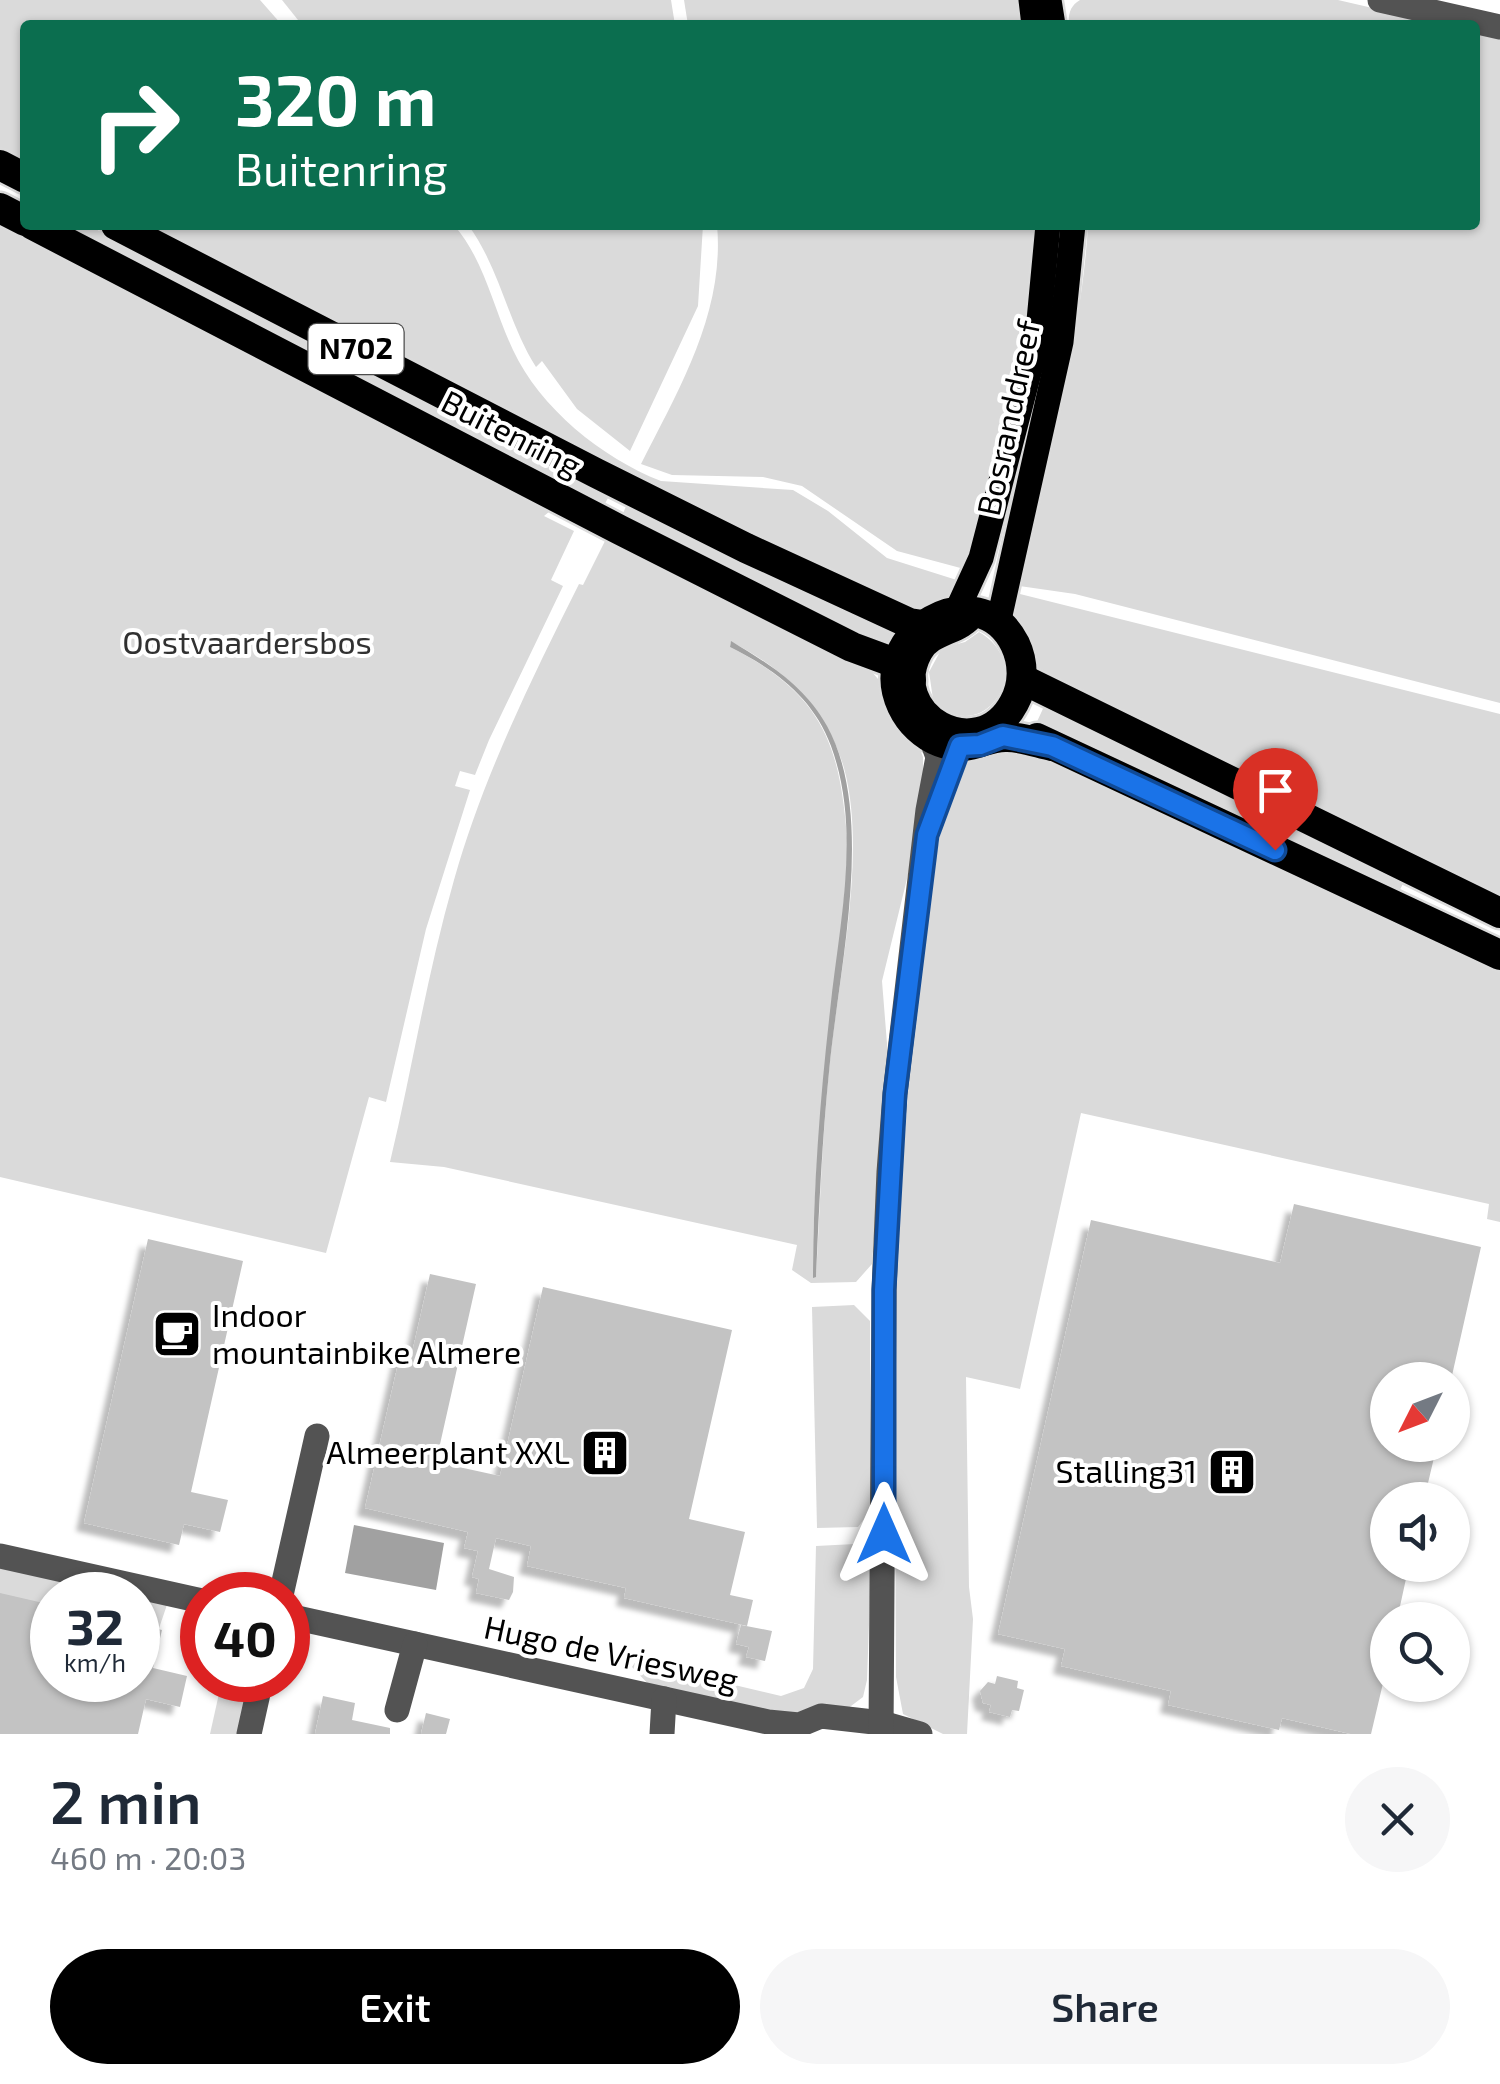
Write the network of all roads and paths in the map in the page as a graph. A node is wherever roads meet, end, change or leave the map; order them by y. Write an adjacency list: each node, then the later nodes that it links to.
1 (1380, 0): 2 (street)
2 (1469, 20)
3 (42, 230): 9 (highway, Buitenring / N702)
4 (126, 230): 8 (highway, Buitenring / N702)
5 (1048, 230): 7 (main road, Bosranddreef)
6 (1073, 230): 7 (main road, Bosranddreef)
7 (974, 616): 8 (highway); 9 (highway); 10 (highway)
8 (923, 625): 9 (highway)
9 (902, 675): 12 (highway, N702)
10 (1022, 679): 11 (highway); 13 (highway)
11 (998, 730): 12 (highway); 14 (highway)
12 (953, 739): 24 (street)
13 (1500, 914)
14 (1500, 956)
15 (317, 1436): 17 (street)
16 (0, 1556): 18 (street)
17 (286, 1572)
18 (180, 1596)
19 (310, 1621): 20 (street, Hugo de Vriesweg)
20 (416, 1644): 21 (street, Hugo de Vriesweg); 23 (street)
21 (664, 1699): 24 (street, Hugo de Vriesweg); 26 (street)
22 (257, 1702): 25 (street)
23 (397, 1710)
24 (882, 1729): 27 (street, Hugo de Vriesweg)
25 (249, 1734)
26 (662, 1734)
27 (920, 1734)

